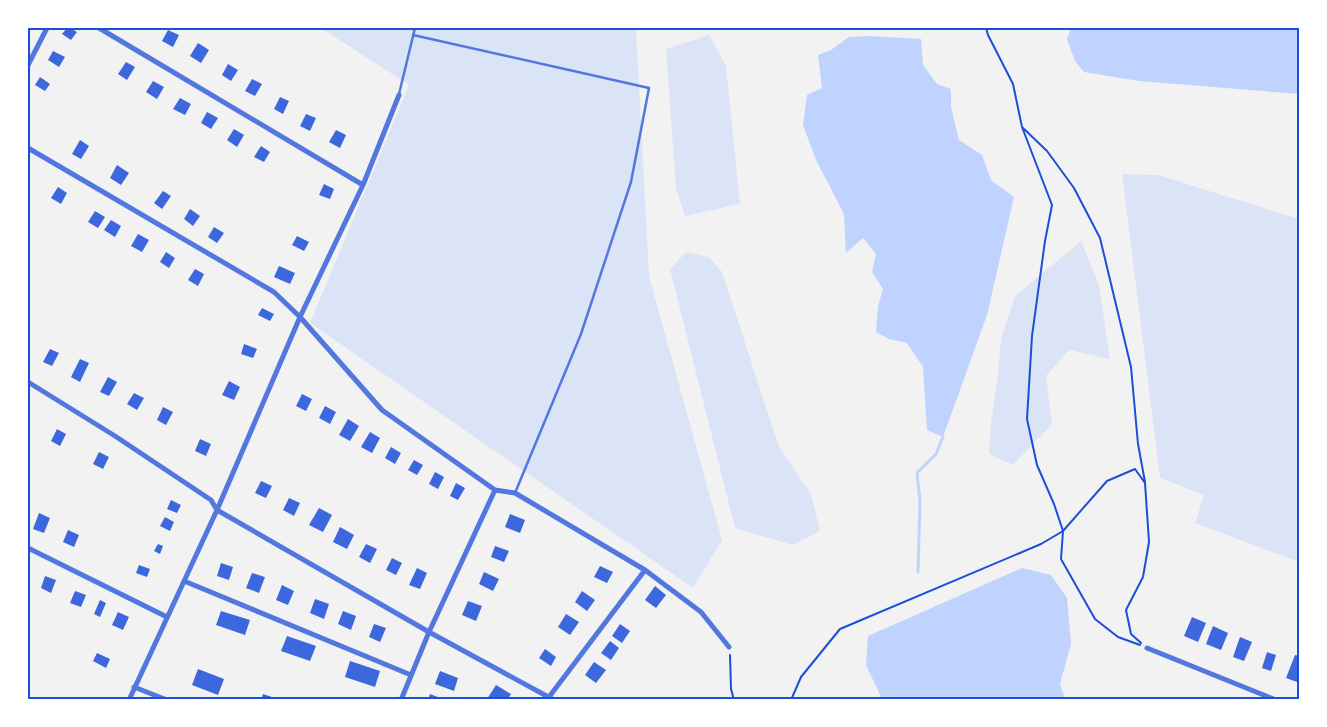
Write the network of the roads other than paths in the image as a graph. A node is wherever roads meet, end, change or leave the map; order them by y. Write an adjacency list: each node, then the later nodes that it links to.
1 (47, 28): 5 (street)
2 (99, 28): 8 (street)
3 (415, 28): 4 (lane)
4 (413, 35): 6 (lane); 12 (lane)
5 (28, 65)
6 (399, 95): 8 (street)
7 (28, 148): 9 (street)
8 (363, 185): 9 (street)
9 (300, 317): 11 (street); 13 (street)
10 (28, 382): 13 (street)
11 (495, 490): 12 (street); 18 (street)
12 (515, 493): 15 (street)
13 (217, 510): 16 (street); 18 (street)
14 (28, 548): 17 (street)
15 (645, 570): 19 (street); 23 (street)
16 (184, 581): 17 (street); 21 (street)
17 (167, 617): 22 (street)
18 (429, 632): 21 (street); 23 (street)
19 (729, 647)
20 (1147, 648): 27 (street)
21 (411, 675): 26 (street)
22 (134, 687): 24 (street); 25 (street)
23 (552, 698)
24 (128, 700)
25 (167, 700)
26 (401, 700)
27 (1276, 700)

